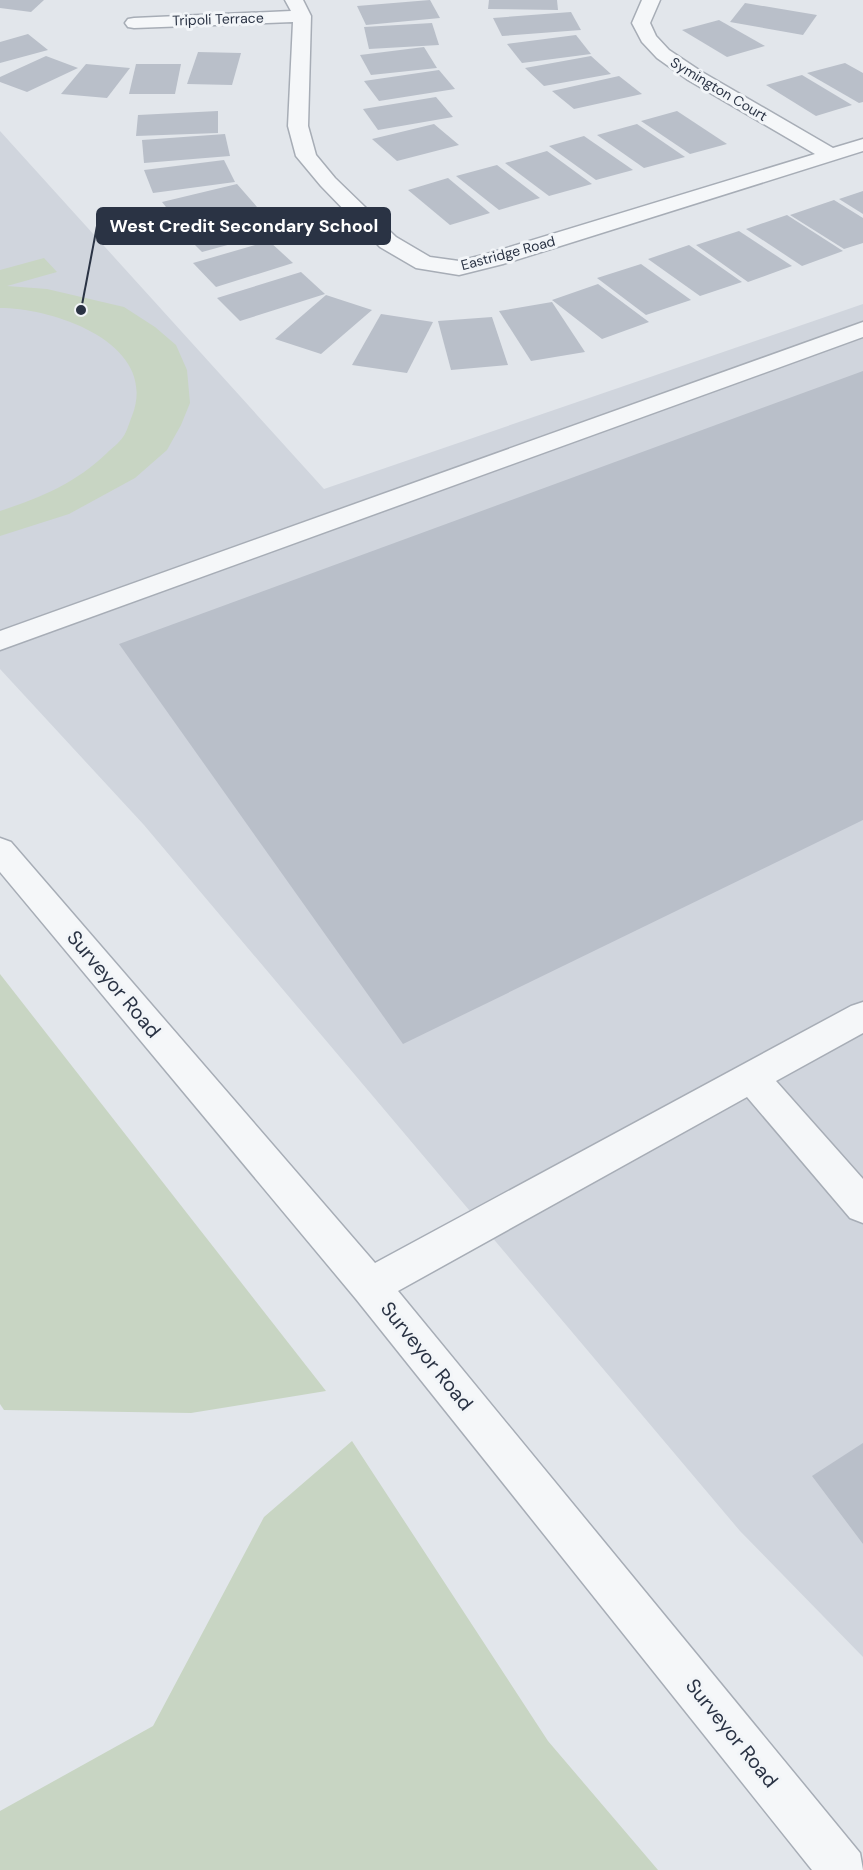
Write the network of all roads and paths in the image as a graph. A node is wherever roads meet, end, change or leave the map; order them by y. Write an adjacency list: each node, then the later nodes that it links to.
1 (651, 0): 5 (street, Symington Court)
2 (298, 8): 3 (street, Tripoli Terrace); 5 (street, Eastridge Road)
3 (134, 23)
4 (863, 145): 5 (street, Eastridge Road)
5 (831, 155)
6 (863, 329): 7 (street)
7 (0, 641)
8 (0, 850): 12 (street, Surveyor Road)
9 (863, 1016): 10 (street)
10 (751, 1077): 11 (street); 12 (street)
11 (863, 1206)
12 (370, 1286): 13 (street, Surveyor Road)
13 (843, 1870)

